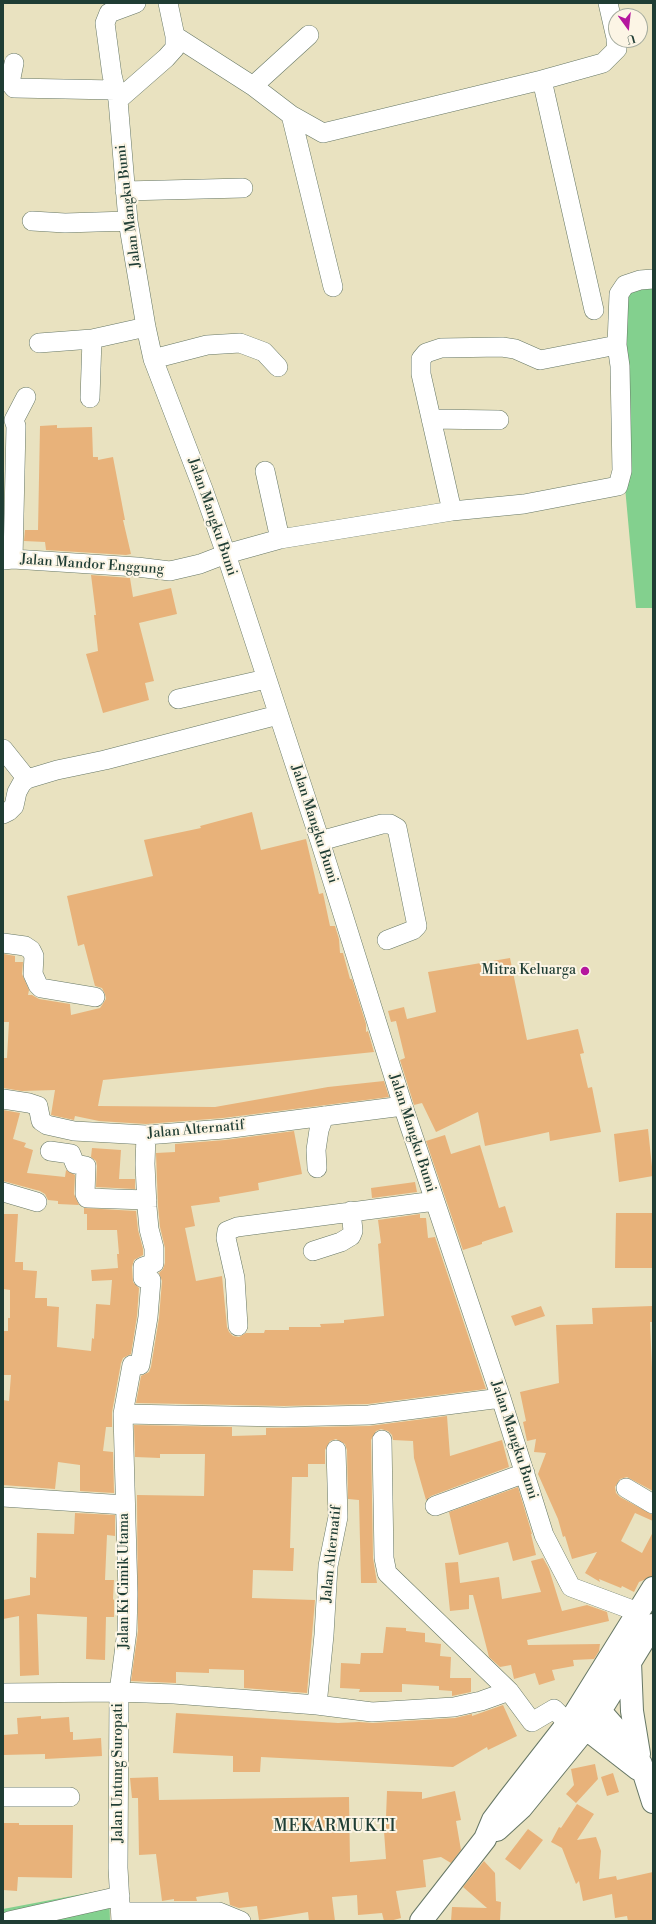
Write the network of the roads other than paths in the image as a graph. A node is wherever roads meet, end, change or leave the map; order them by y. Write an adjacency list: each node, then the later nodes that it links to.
1 (136, 3): 9 (street, Jalan Mangku Bumi)
2 (168, 3): 4 (street)
3 (309, 35): 8 (street)
4 (175, 36): 8 (street); 9 (street)
5 (617, 48): 7 (street)
6 (14, 63): 9 (street)
7 (542, 80): 10 (street); 17 (street)
8 (253, 86): 10 (street)
9 (116, 95): 12 (street, Jalan Mangku Bumi)
10 (291, 115): 16 (street)
11 (243, 188): 12 (street)
12 (125, 191): 14 (street, Jalan Mangku Bumi)
13 (32, 221): 14 (street)
14 (128, 221): 18 (street, Jalan Mangku Bumi)
15 (653, 279): 21 (street)
16 (333, 287)
17 (594, 310)
18 (146, 327): 19 (street); 22 (street, Jalan Mangku Bumi)
19 (92, 339): 20 (street); 25 (street)
20 (39, 343)
21 (617, 345): 27 (street); 30 (street, Jalan Mandor Enggung)
22 (153, 359): 23 (street); 32 (street, Jalan Mangku Bumi)
23 (278, 368)
24 (26, 397): 26 (street)
25 (90, 398)
26 (8, 419): 33 (street)
27 (432, 419): 28 (street); 30 (street)
28 (500, 420)
29 (265, 471): 31 (street)
30 (452, 511): 31 (street, Jalan Mandor Enggung)
31 (280, 539): 32 (street, Jalan Mandor Enggung)
32 (226, 554): 33 (street, Jalan Mandor Enggung); 34 (street, Jalan Mangku Bumi)
33 (8, 560)
34 (266, 678): 35 (street); 36 (street, Jalan Mangku Bumi)
35 (178, 699)
36 (278, 715): 38 (street); 40 (street, Jalan Mangku Bumi)
37 (3, 749): 38 (street)
38 (27, 779): 39 (street)
39 (3, 814)
40 (320, 841): 41 (street); 45 (street, Jalan Mangku Bumi)
41 (387, 940)
42 (3, 943): 43 (street)
43 (95, 997)
44 (3, 1099): 47 (street, Jalan Alternatif)
45 (403, 1106): 46 (street, Jalan Alternatif); 52 (street, Jalan Mangku Bumi)
46 (324, 1116): 47 (street, Jalan Alternatif); 49 (street)
47 (146, 1135): 51 (street, Jalan Ki Cimik Utama)
48 (50, 1151): 51 (street)
49 (317, 1168)
50 (3, 1192): 53 (street)
51 (147, 1200): 58 (street, Jalan Ki Cimik Utama)
52 (435, 1201): 54 (street); 57 (street, Jalan Mangku Bumi)
53 (37, 1202)
54 (350, 1211): 55 (street); 56 (street)
55 (313, 1251)
56 (238, 1326)
57 (501, 1398): 58 (street); 61 (street, Jalan Mangku Bumi)
58 (123, 1414): 65 (street, Jalan Ki Cimik Utama)
59 (382, 1440): 70 (street)
60 (336, 1450): 73 (street, Jalan Alternatif)
61 (525, 1473): 66 (street); 68 (street, Jalan Mangku Bumi)
62 (626, 1488): 64 (street)
63 (3, 1497): 65 (street)
64 (653, 1504)
65 (125, 1505): 71 (street, Jalan Ki Cimik Utama)
66 (435, 1506)
67 (653, 1588): 68 (main road)
68 (646, 1618): 69 (main road); 74 (main road)
69 (630, 1662): 74 (main road); 76 (main road)
70 (509, 1691): 73 (street); 75 (street)
71 (119, 1692): 72 (street, Jalan Untung Suropati); 73 (street); 80 (street, Jalan Untung Suropati)
72 (3, 1693)
73 (317, 1705)
74 (592, 1705): 75 (main road); 76 (main road)
75 (576, 1723): 76 (main road); 83 (main road)
76 (642, 1768): 79 (main road)
77 (70, 1797): 78 (street)
78 (3, 1798)
79 (653, 1800)
80 (121, 1910): 81 (street); 82 (street)
81 (9, 1921)
82 (241, 1921)
83 (421, 1921)

